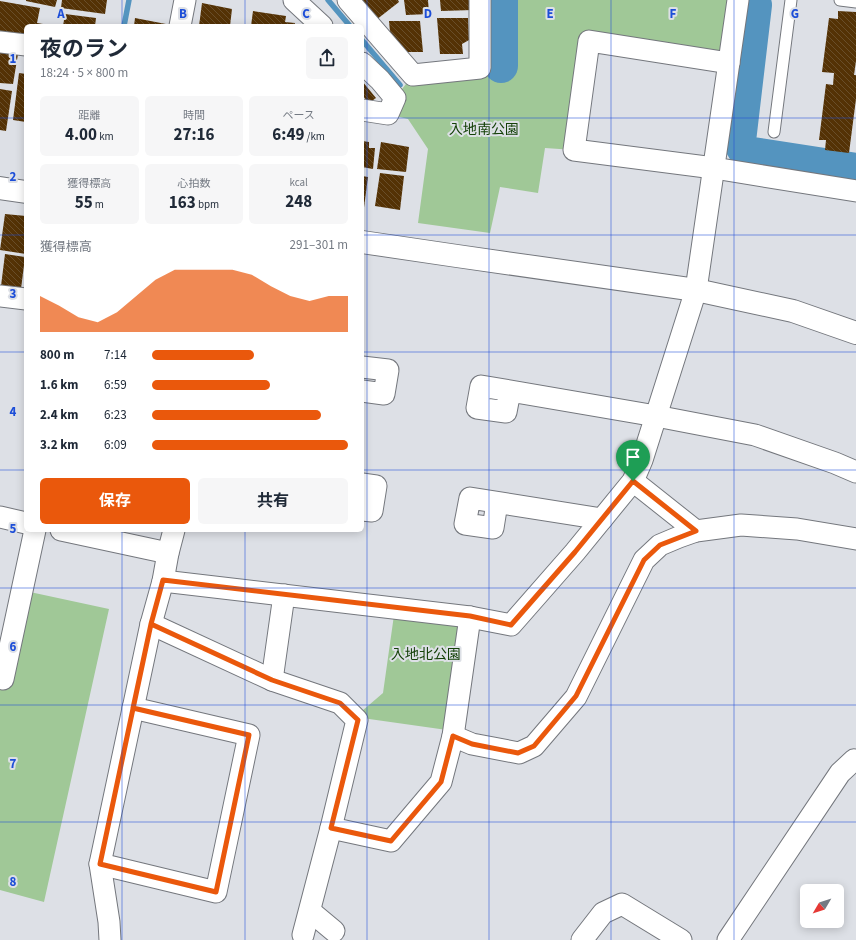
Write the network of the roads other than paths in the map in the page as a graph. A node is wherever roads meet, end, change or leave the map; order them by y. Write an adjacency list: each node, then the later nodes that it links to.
1 (185, 0): 9 (street)
2 (294, 0): 10 (street)
3 (348, 0): 4 (street)
4 (480, 0)
5 (738, 0): 13 (street)
6 (791, 0): 16 (lane)
7 (840, 0): 8 (lane)
8 (856, 2)
9 (180, 24)
10 (320, 24)
11 (0, 42): 12 (street)
12 (24, 45)
13 (729, 63): 17 (street); 17 (street)
14 (364, 65): 15 (street)
15 (364, 110)
16 (774, 132)
17 (714, 168): 19 (street); 22 (street)
18 (0, 188): 20 (street)
19 (856, 191)
20 (24, 192)
21 (364, 242): 22 (street)
22 (696, 290): 25 (street); 29 (street)
23 (0, 296): 24 (street)
24 (24, 299)
25 (856, 333)
26 (364, 368): 27 (street)
27 (364, 391)
28 (510, 391): 29 (street)
29 (656, 416): 30 (street); 31 (street)
30 (856, 472)
31 (633, 481): 36 (street); 38 (street)
32 (364, 484): 34 (street)
33 (497, 503): 36 (street)
34 (364, 510)
35 (0, 517): 37 (street)
36 (602, 519): 47 (street)
37 (24, 523)
38 (696, 531): 43 (street); 52 (street)
39 (35, 532): 49 (street)
40 (79, 532): 42 (street)
41 (173, 532): 44 (street)
42 (106, 535): 44 (street)
43 (856, 539)
44 (168, 553): 45 (street)
45 (163, 580): 46 (street); 48 (street)
46 (284, 595): 47 (street); 50 (street)
47 (470, 616): 52 (street)
48 (151, 624): 50 (street); 51 (street)
49 (3, 679)
50 (272, 680): 54 (street)
51 (133, 708): 55 (street); 55 (street)
52 (453, 736): 54 (street)
53 (856, 761): 62 (street)
54 (331, 828): 56 (street)
55 (100, 864): 59 (street)
56 (310, 911): 57 (street); 58 (street)
57 (334, 931)
58 (304, 935)
59 (110, 940)
60 (582, 940): 61 (street)
61 (680, 940)
62 (728, 940)

